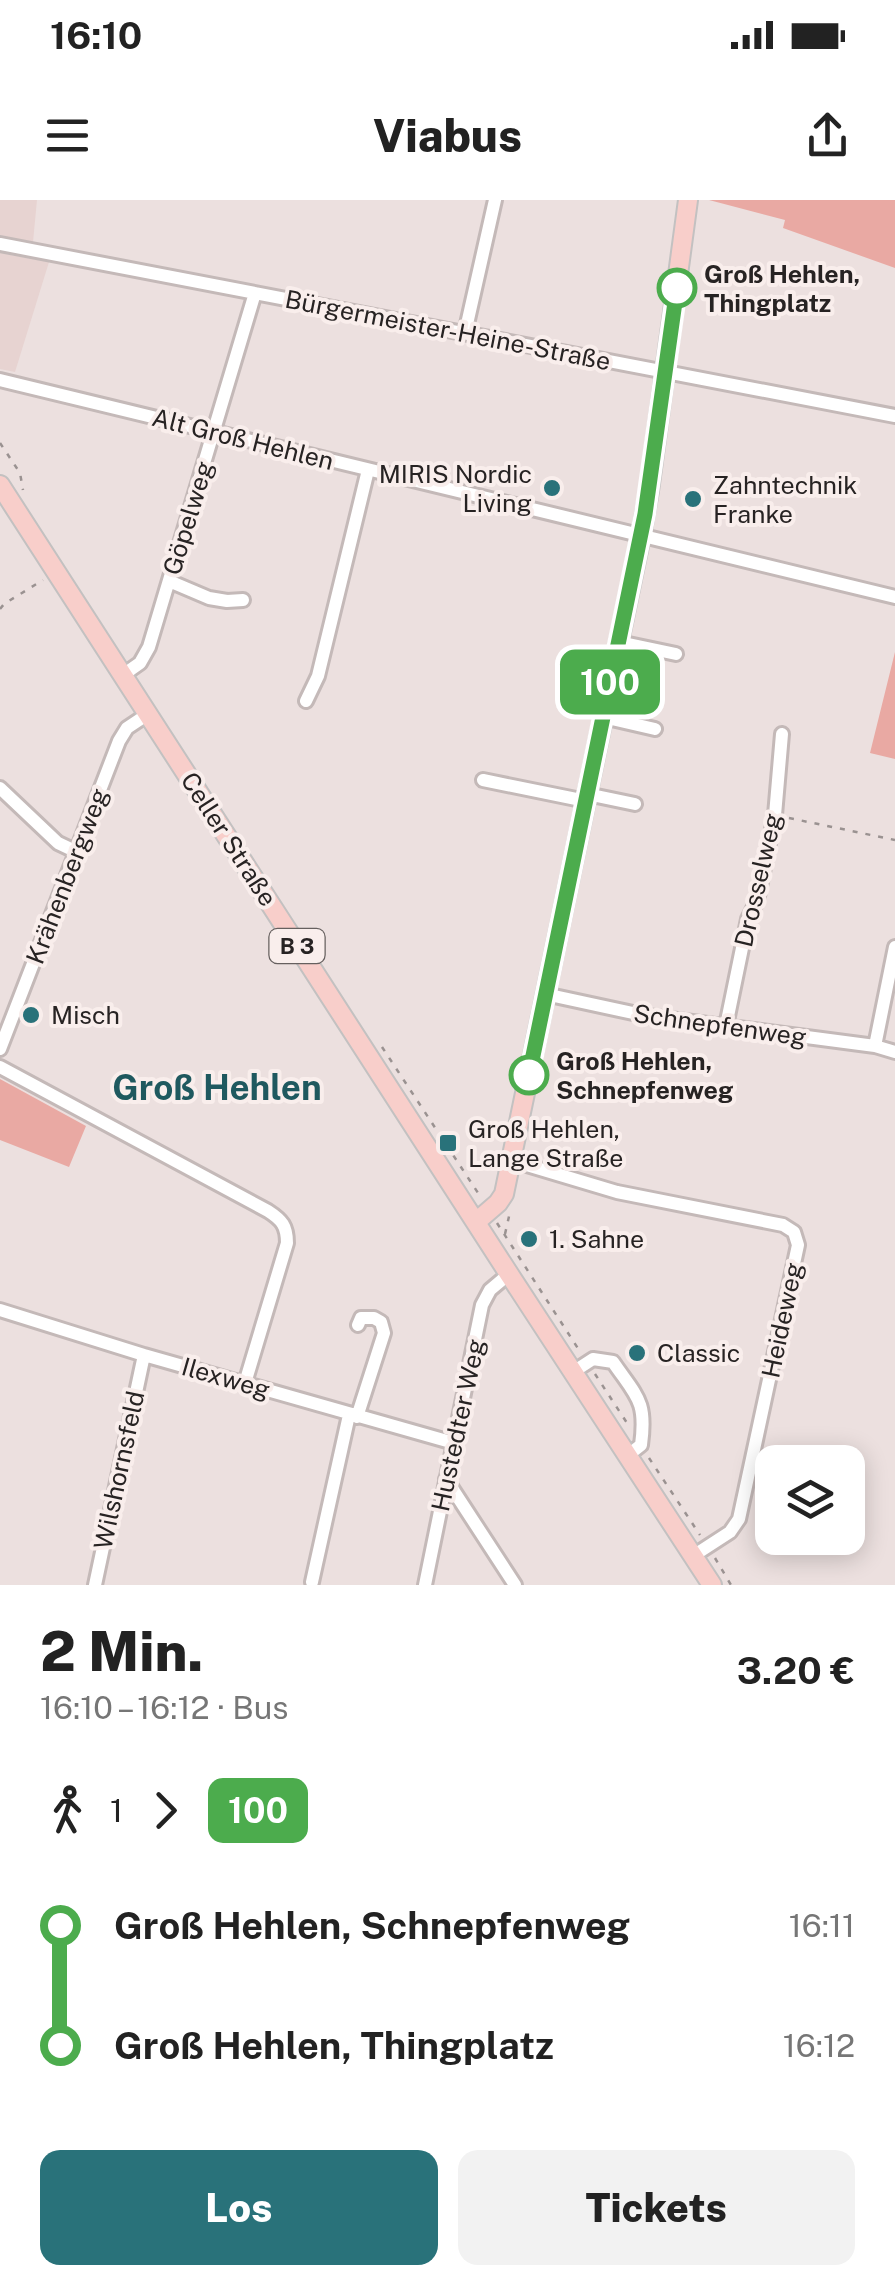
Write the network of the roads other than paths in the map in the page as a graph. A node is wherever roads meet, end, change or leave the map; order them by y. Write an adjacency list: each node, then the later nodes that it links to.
1 (495, 200): 5 (street)
2 (688, 200): 6 (main road)
3 (0, 244): 4 (street, Bürgermeister-Heine-Straße)
4 (255, 293): 5 (street, Bürgermeister-Heine-Straße); 9 (street, Göpelweg)
5 (465, 333): 6 (street, Bürgermeister-Heine-Straße)
6 (666, 371): 8 (street, Bürgermeister-Heine-Straße); 12 (main road)
7 (0, 380): 9 (street, Alt Groß Hehlen)
8 (895, 416)
9 (214, 432): 10 (street, Alt Groß Hehlen); 13 (street, Göpelweg)
10 (368, 470): 12 (street, Alt Groß Hehlen); 19 (street)
11 (0, 485): 18 (main road, Celler Straße / B 3)
12 (641, 536): 14 (street, Alt Groß Hehlen); 16 (main road)
13 (169, 581): 15 (street); 18 (street, Göpelweg)
14 (895, 597)
15 (244, 600)
16 (619, 642): 17 (street); 21 (main road)
17 (676, 654)
18 (122, 675): 20 (main road, Celler Straße / B 3)
19 (306, 700)
20 (148, 714): 28 (street, Krähenbergweg); 37 (main road, Celler Straße / B 3)
21 (603, 717): 22 (street); 26 (main road)
22 (655, 729)
23 (782, 734): 31 (street, Drosselweg)
24 (484, 780): 26 (street)
25 (0, 788): 28 (street)
26 (586, 797): 27 (street); 30 (main road)
27 (635, 804)
28 (77, 852): 33 (street, Krähenbergweg)
29 (895, 946): 32 (street)
30 (545, 994): 31 (street, Schnepfenweg); 36 (main road)
31 (726, 1026): 32 (street, Schnepfenweg)
32 (875, 1046): 34 (street, Schnepfenweg)
33 (0, 1048)
34 (895, 1052)
35 (0, 1067): 43 (street)
36 (510, 1160): 37 (main road); 48 (street, Heideweg)
37 (476, 1222): 38 (main road, Celler Straße / B 3)
38 (509, 1274): 42 (main road, B 3); 45 (street, Hustedter Weg)
39 (0, 1310): 41 (street, Ilexweg)
40 (358, 1325): 44 (street)
41 (144, 1355): 43 (street, Ilexweg); 50 (street, Wilshornsfeld)
42 (580, 1367): 46 (main road, B 3); 46 (street)
43 (244, 1383): 44 (street, Ilexweg)
44 (353, 1416): 45 (street, Ilexweg); 49 (street)
45 (454, 1443): 47 (street, Hustedter Weg)
46 (634, 1450): 48 (main road, B 3)
47 (446, 1479): 51 (street, Hustedter Weg); 52 (street)
48 (700, 1551): 53 (main road, B 3)
49 (312, 1582)
50 (95, 1585)
51 (424, 1585)
52 (516, 1585)
53 (712, 1585)

